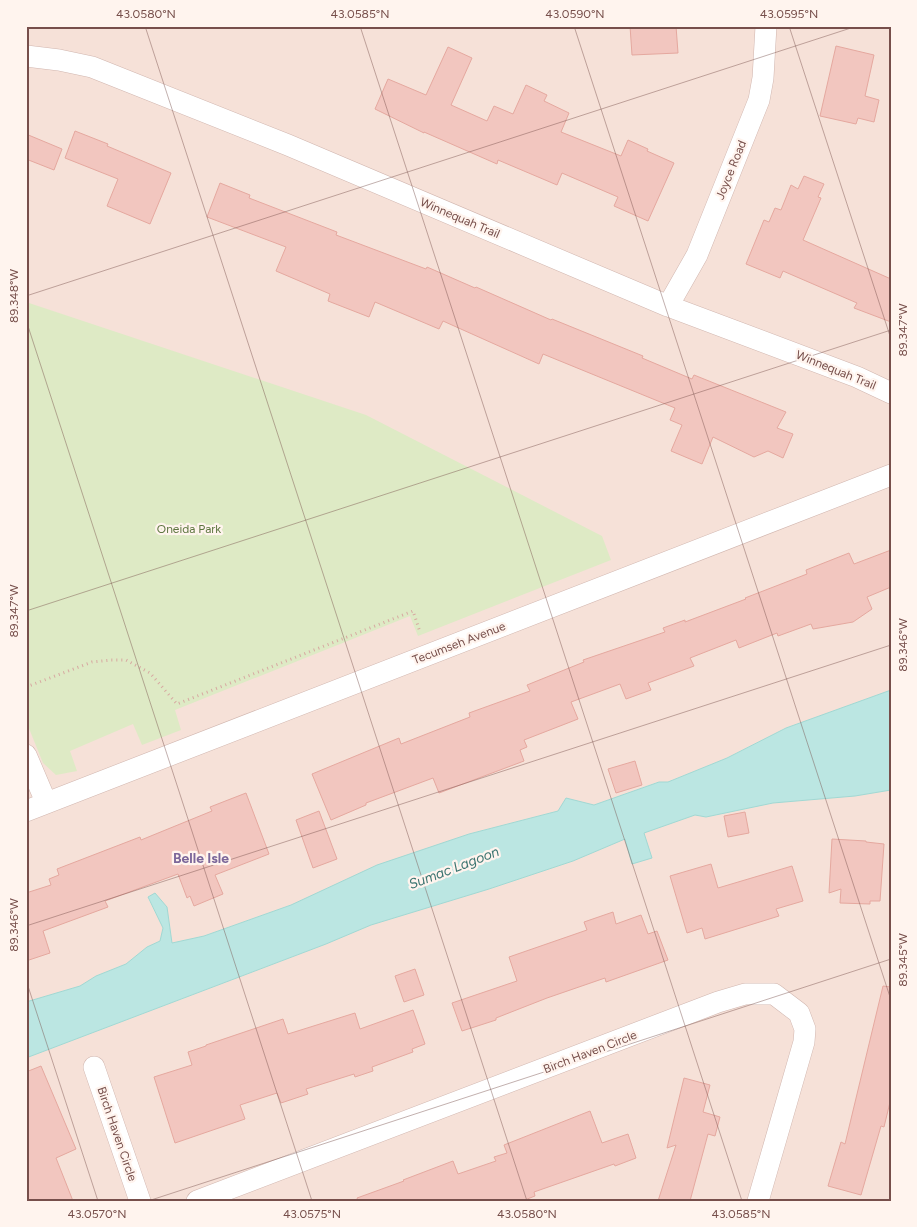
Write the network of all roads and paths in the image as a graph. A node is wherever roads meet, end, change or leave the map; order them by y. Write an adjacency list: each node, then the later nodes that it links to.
1 (766, 26): 3 (street, Joyce Road)
2 (26, 56): 3 (street, Winnequah Trail)
3 (668, 306): 4 (street, Winnequah Trail)
4 (891, 393)
5 (891, 475): 9 (street, Tecumseh Avenue)
6 (420, 632): 7 (path)
7 (26, 687)
8 (26, 755): 9 (street)
9 (46, 802): 10 (street, Tecumseh Avenue)
10 (26, 811)
11 (94, 1067): 12 (street, Birch Haven Circle)
12 (140, 1201)
13 (197, 1201): 14 (street, Birch Haven Circle)
14 (758, 1201)

